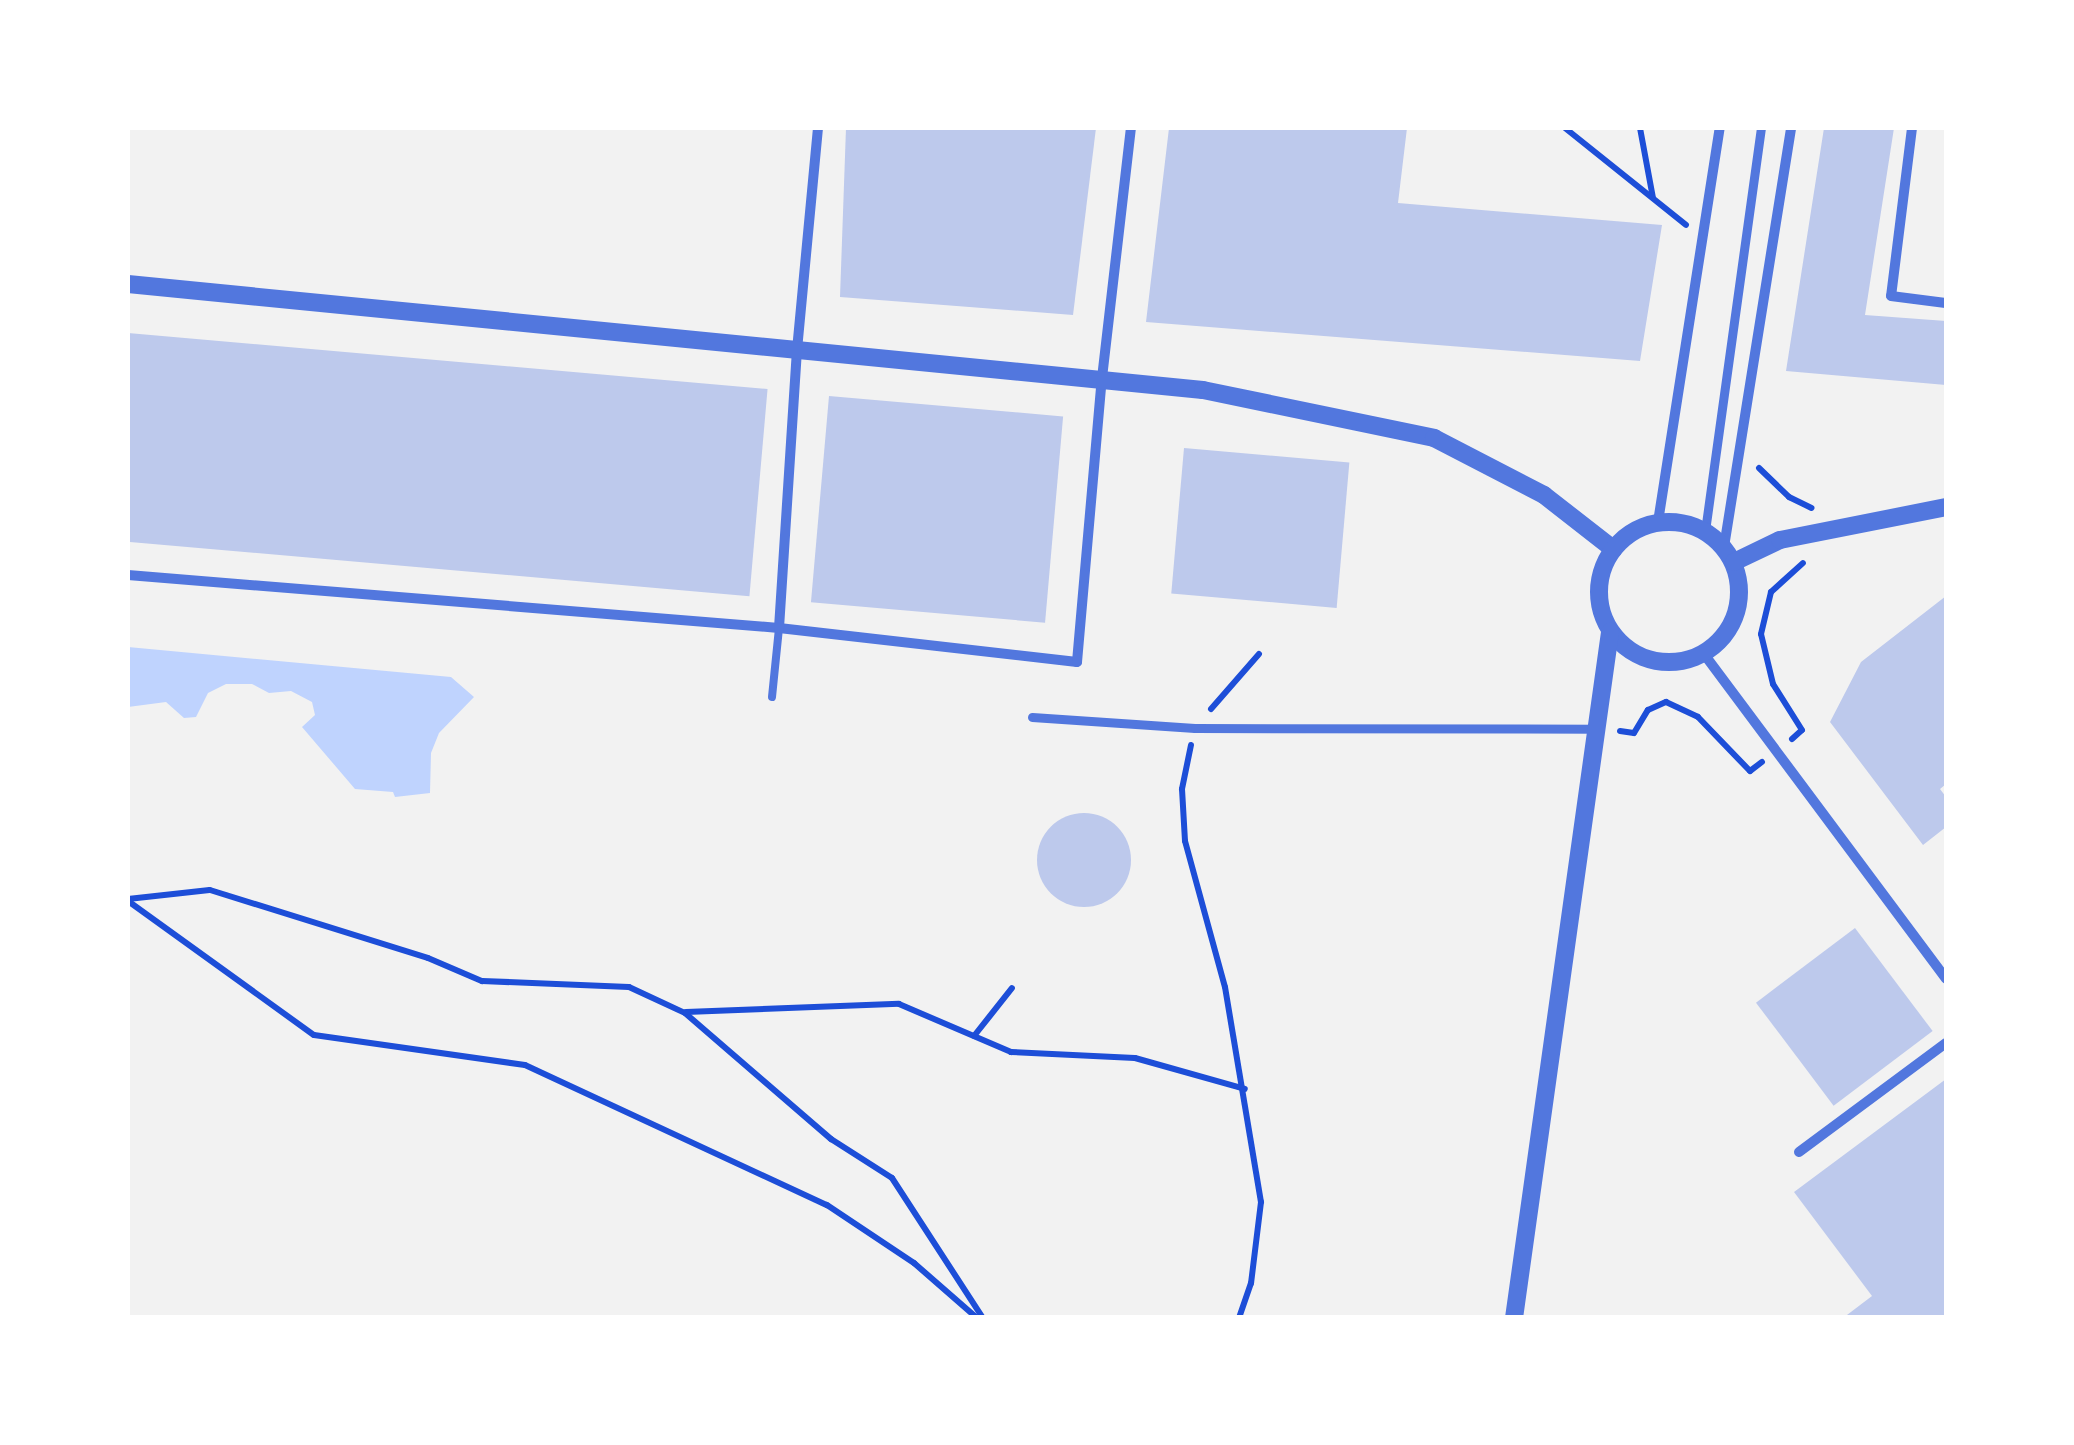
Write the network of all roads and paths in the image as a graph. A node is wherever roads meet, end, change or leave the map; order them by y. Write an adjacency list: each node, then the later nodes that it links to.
1 (818, 128): 13 (street)
2 (1131, 128): 14 (street)
3 (1565, 128): 9 (path)
4 (1640, 128): 9 (path)
5 (1720, 128): 10 (street)
6 (1761, 128): 19 (street)
7 (1792, 128): 15 (street)
8 (1912, 128): 12 (street)
9 (1654, 199): 10 (path)
10 (1702, 239): 17 (street)
11 (128, 284): 13 (street)
12 (1946, 303)
13 (797, 350): 14 (street); 23 (street)
14 (1102, 378): 20 (street); 23 (street)
15 (1741, 442): 18 (path); 21 (street)
16 (1946, 507): 18 (street)
17 (1658, 522): 19 (street); 20 (street)
18 (1835, 528): 21 (street)
19 (1704, 531): 21 (street)
20 (1613, 548): 24 (street)
21 (1729, 555): 26 (street)
22 (128, 575): 23 (street)
23 (780, 628): 27 (lane)
24 (1610, 632): 26 (street); 30 (street)
25 (1260, 654): 29 (path)
26 (1704, 654): 32 (street)
27 (772, 698)
28 (1032, 717): 29 (street)
29 (1195, 728): 30 (street); 37 (path)
30 (1596, 728): 41 (street)
31 (128, 900): 34 (path); 39 (path)
32 (1946, 979)
33 (1012, 988): 35 (path)
34 (685, 1012): 35 (path); 39 (path)
35 (974, 1036): 37 (path)
36 (1946, 1044): 38 (street)
37 (1244, 1089): 40 (path)
38 (1798, 1152)
39 (980, 1318)
40 (1239, 1318)
41 (1514, 1318)

